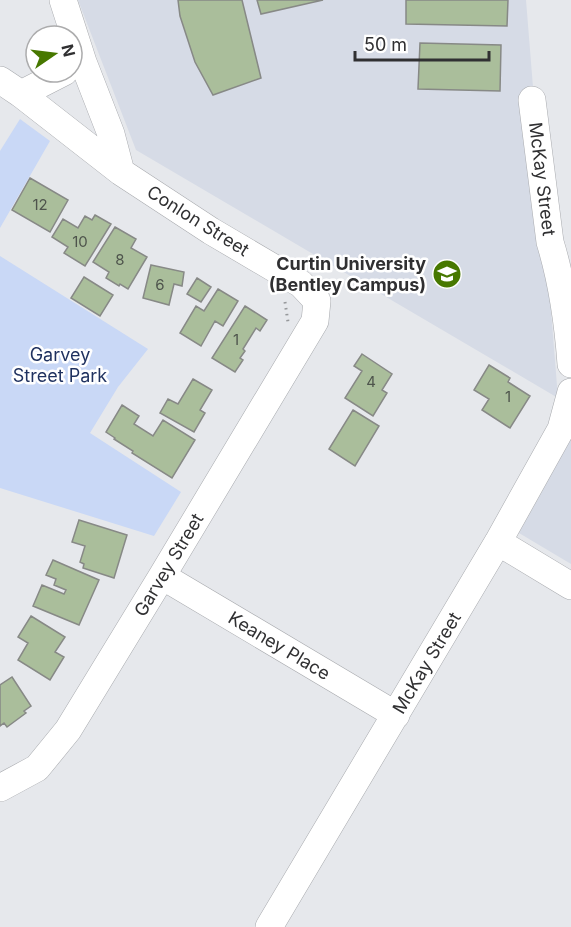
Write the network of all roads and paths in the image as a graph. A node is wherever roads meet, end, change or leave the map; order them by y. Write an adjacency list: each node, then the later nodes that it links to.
1 (63, 0): 2 (street)
2 (67, 24)
3 (83, 84): 6 (street)
4 (10, 87): 6 (street, Conlon Street)
5 (532, 100): 8 (street, McKay Street)
6 (121, 172): 10 (street, Conlon Street)
7 (571, 236): 8 (street)
8 (556, 261): 12 (street, McKay Street)
9 (285, 302): 11 (path)
10 (315, 321): 15 (street, Garvey Street)
11 (283, 331)
12 (571, 364)
13 (571, 392): 14 (street, McKay Street)
14 (498, 542): 16 (street); 17 (street, McKay Street)
15 (162, 576): 17 (street, Keaney Place); 18 (street, Garvey Street)
16 (571, 586)
17 (396, 715): 19 (street, McKay Street)
18 (0, 788)
19 (269, 927)

